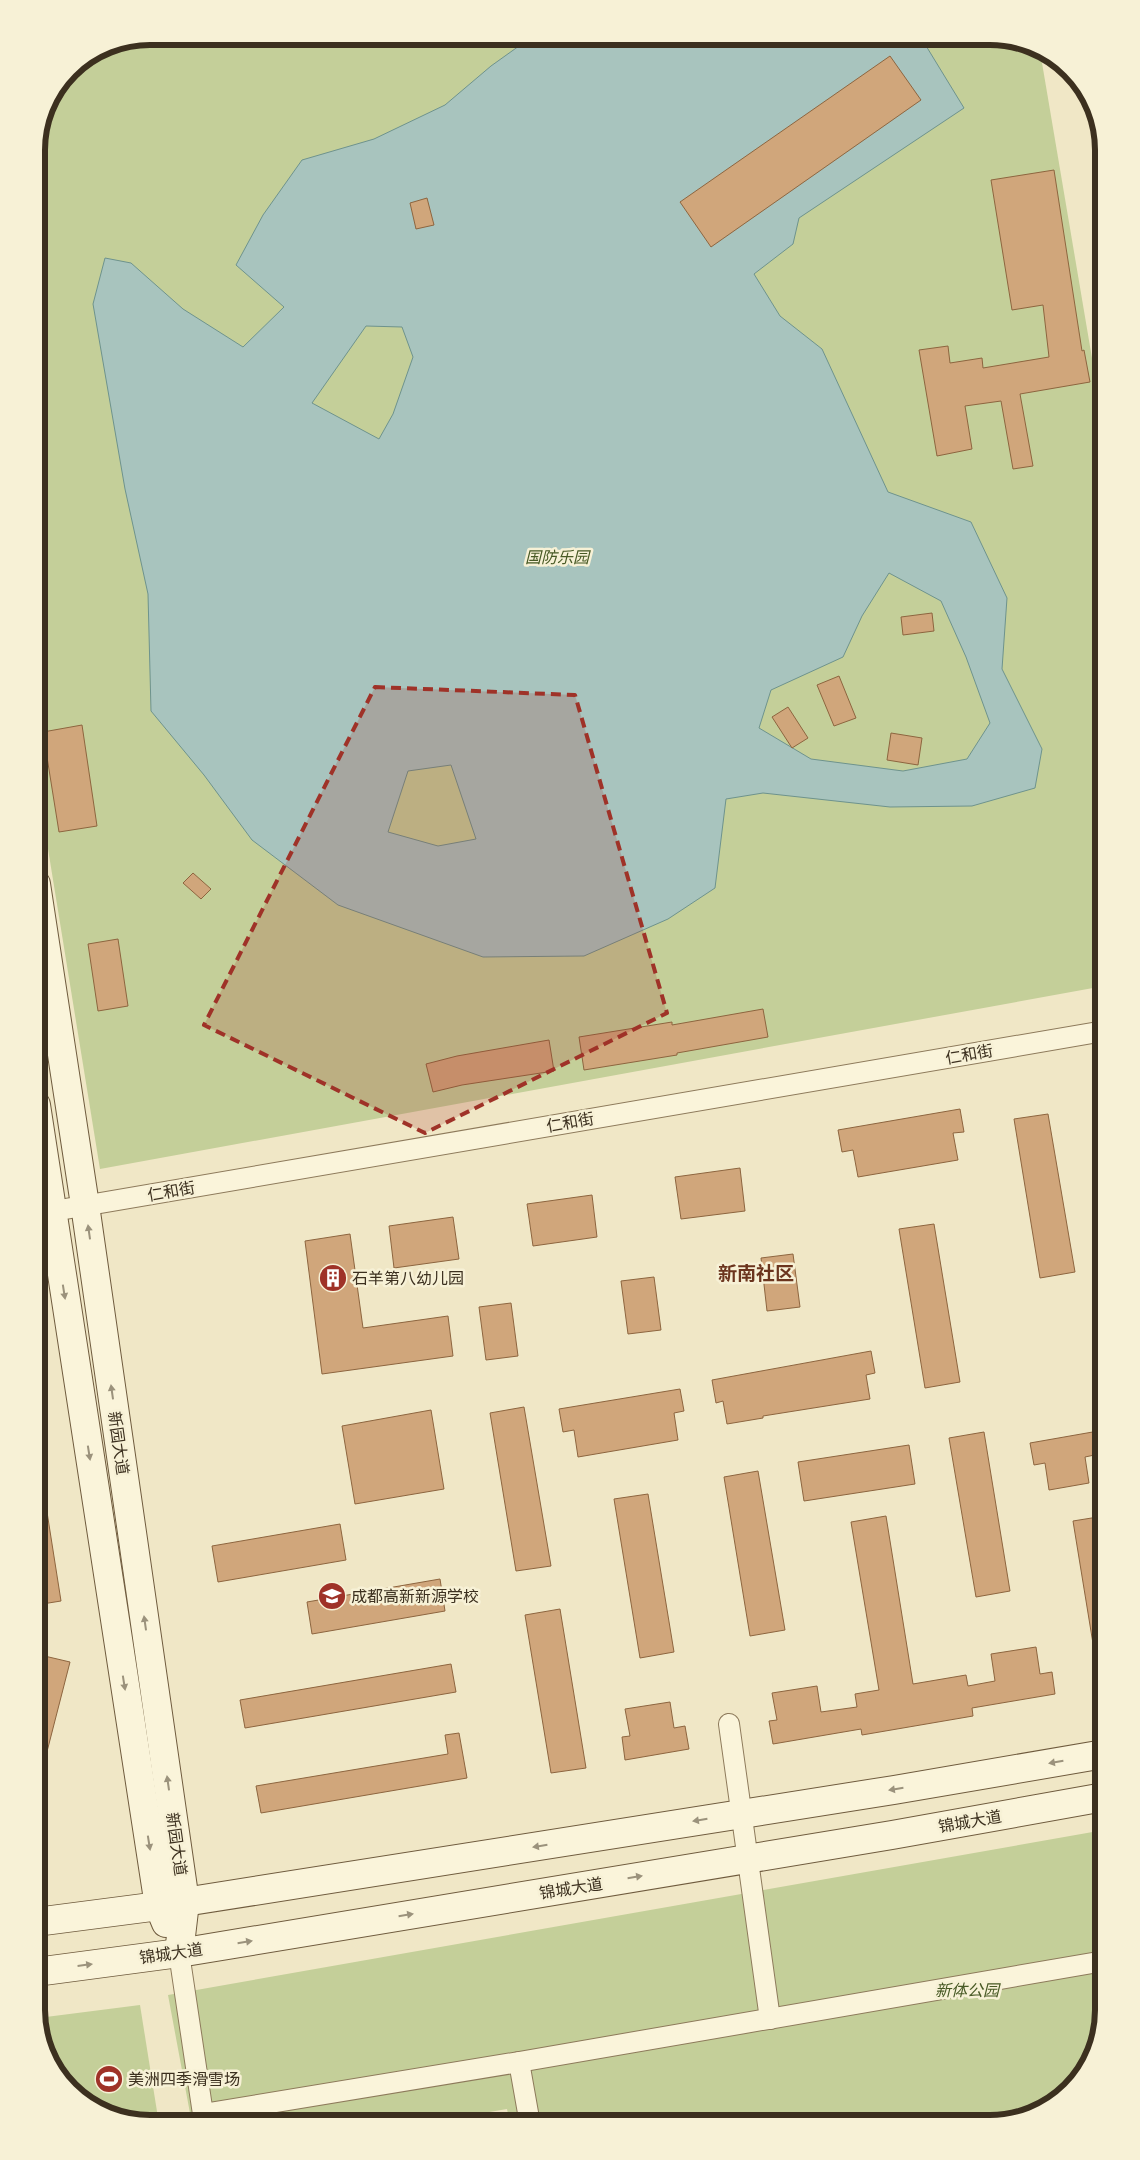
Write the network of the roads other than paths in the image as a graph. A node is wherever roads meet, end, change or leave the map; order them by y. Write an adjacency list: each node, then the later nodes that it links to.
1 (45, 943): 3 (main road, 新园大道)
2 (1095, 1033): 3 (street, 仁和街)
3 (85, 1205): 4 (street, 仁和街); 11 (main road, 新园大道, one-way to 3)
4 (45, 1212)
5 (45, 1218): 12 (main road, 新园大道, one-way to 12)
6 (729, 1724): 9 (street)
7 (1095, 1755): 9 (main road, one-way to 9)
8 (1095, 1798): 10 (main road, 锦城大道)
9 (741, 1814): 10 (street); 11 (main road, one-way to 11)
10 (748, 1859): 14 (main road, 锦城大道, one-way to 10); 17 (street)
11 (185, 1902): 12 (main road); 14 (main road, 新园大道)
12 (159, 1906): 13 (main road); 14 (main road, 新园大道)
13 (45, 1921)
14 (179, 1953): 16 (main road, 锦城大道, one-way to 14); 18 (street)
15 (1095, 1963): 17 (street)
16 (45, 1971)
17 (770, 2019): 18 (street)
18 (519, 2062): 19 (street)
19 (528, 2115)

